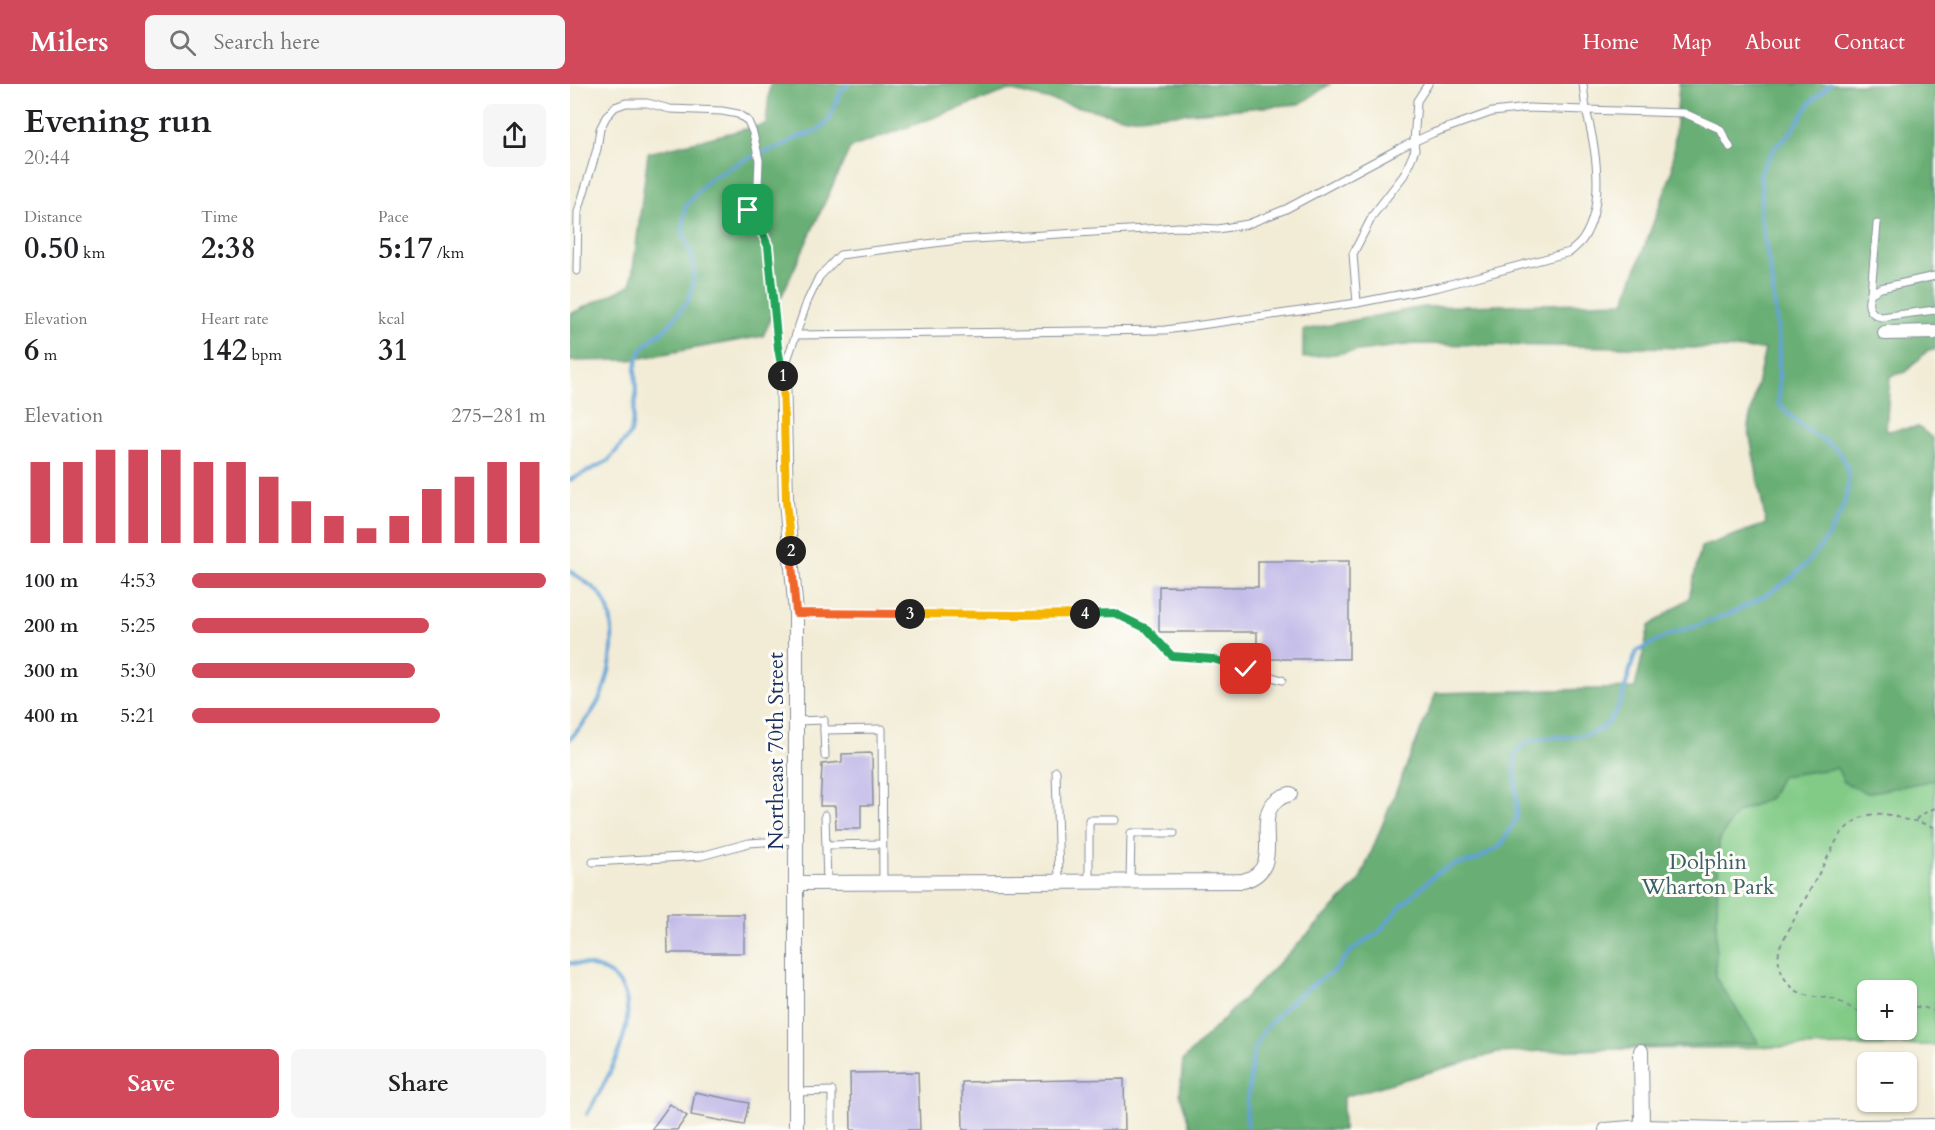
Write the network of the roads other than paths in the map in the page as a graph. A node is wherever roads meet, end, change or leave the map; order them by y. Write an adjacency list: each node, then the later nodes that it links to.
1 (1428, 84): 4 (lane)
2 (1583, 84): 3 (lane)
3 (1586, 110): 4 (lane); 5 (lane); 10 (lane)
4 (1414, 142): 10 (lane); 14 (lane)
5 (1730, 147)
6 (1877, 224): 9 (lane)
7 (576, 271): 15 (lane)
8 (1935, 276): 9 (lane)
9 (1871, 293): 11 (lane)
10 (1357, 303): 14 (lane)
11 (1935, 310)
12 (1935, 332): 13 (street)
13 (1885, 333)
14 (797, 335): 15 (lane)
15 (783, 372): 16 (street, Northeast 70th Street)
16 (796, 613): 17 (lane); 18 (street, Northeast 70th Street)
17 (1282, 680)
18 (796, 721): 19 (lane); 26 (street, Northeast 70th Street)
19 (824, 730): 20 (lane); 27 (lane)
20 (825, 756)
21 (1056, 771): 30 (lane)
22 (1290, 794): 32 (street)
23 (825, 815): 28 (lane)
24 (1115, 820): 31 (lane)
25 (1174, 833): 32 (lane)
26 (796, 840): 29 (lane); 34 (street, Northeast 70th Street)
27 (882, 844): 28 (lane); 33 (lane)
28 (826, 846): 35 (lane)
29 (593, 862)
30 (1059, 881): 31 (street); 33 (street)
31 (1089, 881): 32 (street)
32 (1130, 881)
33 (883, 882): 35 (street)
34 (796, 883): 35 (street); 37 (street, Northeast 70th Street)
35 (827, 883)
36 (1641, 1051): 39 (street)
37 (796, 1092): 42 (street, Northeast 70th Street); 43 (lane)
38 (1935, 1126): 41 (street)
39 (1642, 1127): 40 (street); 44 (street)
40 (1725, 1129): 41 (street)
41 (1877, 1129)
42 (796, 1130)
43 (832, 1130)
44 (1606, 1130)

